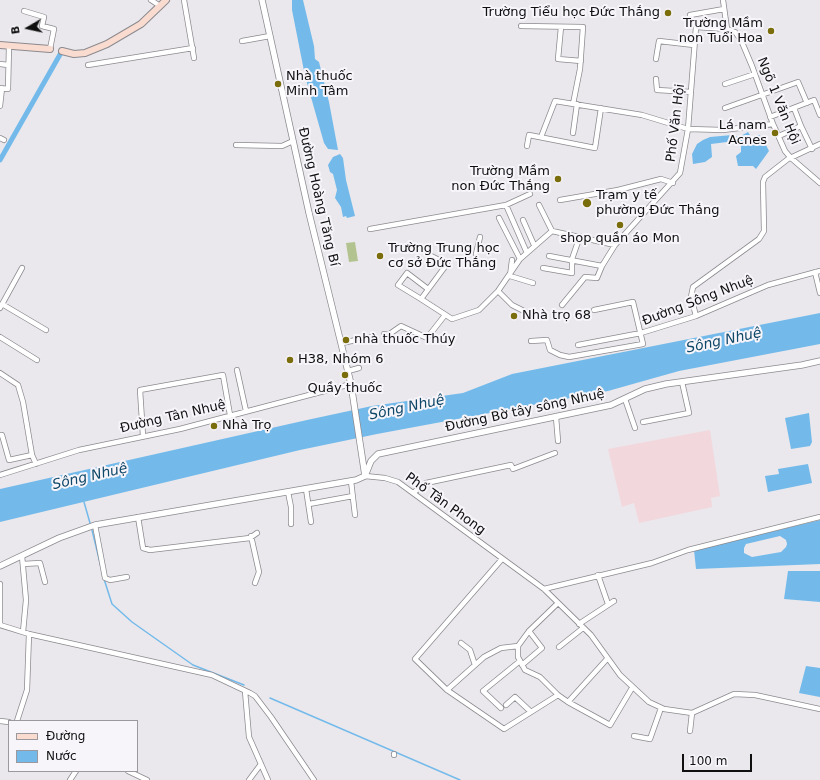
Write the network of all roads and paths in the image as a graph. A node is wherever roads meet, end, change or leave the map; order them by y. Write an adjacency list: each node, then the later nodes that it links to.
1 (151, 0): 6 (street)
2 (166, 0): 6 (main road)
3 (184, 0): 18 (street)
4 (262, 0): 13 (street, Đường Hoàng Tăng Bí)
5 (723, 0): 7 (street)
6 (160, 6): 20 (main road)
7 (724, 9): 11 (street, Phố Văn Hội); 12 (street)
8 (24, 11): 19 (street)
9 (521, 26): 10 (street)
10 (561, 27): 23 (street); 23 (street)
11 (696, 28): 12 (street); 16 (street, Phố Văn Hội)
12 (727, 29): 27 (street, Ngõ 1 Văn Hội)
13 (270, 36): 14 (street); 47 (street, Đường Hoàng Tăng Bí)
14 (242, 41)
15 (0, 45): 17 (main road)
16 (694, 45): 22 (street); 31 (street, Phố Văn Hội)
17 (9, 46): 19 (main road); 25 (street)
18 (193, 48): 21 (street); 26 (street)
19 (50, 49)
20 (62, 51)
21 (194, 58)
22 (656, 59)
23 (581, 61): 34 (street)
24 (0, 64): 25 (street)
25 (8, 65): 30 (street)
26 (88, 65)
27 (755, 74): 29 (street); 32 (street, Ngõ 1 Văn Hội)
28 (656, 79): 31 (street)
29 (725, 84)
30 (1, 88): 35 (street)
31 (691, 92): 43 (street, Phố Văn Hội)
32 (763, 95): 33 (street); 37 (street); 40 (street, Ngõ 1 Văn Hội)
33 (807, 103): 38 (street); 39 (street)
34 (575, 104): 36 (street); 44 (street); 46 (street)
35 (0, 106)
36 (601, 108): 43 (street); 46 (street)
37 (725, 108)
38 (794, 108): 40 (street); 42 (street)
39 (820, 115)
40 (770, 117): 41 (street, Ngõ 1 Văn Hội)
41 (773, 124): 43 (street); 45 (street, Ngõ 1 Văn Hội)
42 (801, 126): 45 (street); 51 (street)
43 (688, 129): 53 (street, Phố Văn Hội)
44 (573, 133)
45 (779, 136): 52 (street, Ngõ 1 Văn Hội)
46 (541, 137): 50 (street)
47 (293, 141): 49 (street); 96 (street, Đường Hoàng Tăng Bí)
48 (820, 144): 51 (street)
49 (236, 145)
50 (527, 146)
51 (812, 148): 52 (street)
52 (791, 158): 54 (street, Ngõ 1 Văn Hội); 89 (street)
53 (673, 183): 56 (street); 66 (street, Phố Văn Hội)
54 (820, 183)
55 (530, 194): 57 (street)
56 (560, 200)
57 (506, 205): 61 (street); 67 (street)
58 (539, 205): 62 (street)
59 (499, 218): 71 (street)
60 (523, 220): 65 (street)
61 (370, 229)
62 (552, 231): 63 (street); 65 (street)
63 (580, 236): 66 (street); 72 (street)
64 (480, 237): 68 (street)
65 (534, 245): 67 (street)
66 (615, 245): 74 (street, Phố Văn Hội)
67 (527, 252): 71 (street)
68 (476, 254)
69 (431, 256): 80 (street)
70 (548, 256): 72 (street)
71 (520, 259): 78 (street)
72 (572, 259): 74 (street); 76 (street)
73 (512, 260): 78 (street)
74 (602, 266): 84 (street, Phố Văn Hội)
75 (22, 268): 85 (street)
76 (543, 268)
77 (817, 272): 82 (street); 89 (street, Đường Sông Nhuệ)
78 (510, 276): 79 (street); 81 (street)
79 (533, 283)
80 (428, 289): 83 (street); 83 (street)
81 (498, 291): 87 (street); 88 (street)
82 (820, 293)
83 (420, 299): 88 (street)
84 (562, 305)
85 (1, 306): 90 (street)
86 (594, 310): 91 (street)
87 (526, 312)
88 (445, 315): 92 (street)
89 (698, 315): 91 (street, Đường Sông Nhuệ)
90 (46, 330)
91 (641, 333): 95 (street, Đường Sông Nhuệ); 97 (street)
92 (384, 334)
93 (0, 337): 98 (street)
94 (370, 337): 96 (street)
95 (531, 341)
96 (342, 343): 102 (street, Đường Hoàng Tăng Bí)
97 (578, 346)
98 (36, 360)
99 (820, 361): 104 (street, Đường Bờ tây sông Nhuệ)
100 (359, 368): 102 (street)
101 (237, 370): 107 (street)
102 (348, 371): 105 (street, Đường Hoàng Tăng Bí)
103 (0, 373): 116 (street)
104 (682, 382): 106 (street, Đường Bờ tây sông Nhuệ); 110 (street)
105 (351, 384): 107 (street, Đường Tân Nhuệ); 119 (street, Đường Hoàng Tăng Bí)
106 (625, 399): 109 (street, Đường Bờ tây sông Nhuệ); 111 (street)
107 (246, 411): 108 (street, Đường Tân Nhuệ)
108 (230, 415): 113 (street, Đường Tân Nhuệ); 113 (street)
109 (556, 417): 114 (street); 119 (street, Đường Bờ tây sông Nhuệ)
110 (643, 422)
111 (635, 428)
112 (0, 435): 116 (street)
113 (143, 436): 117 (street, Đường Tân Nhuệ)
114 (558, 441)
115 (555, 453): 123 (street)
116 (32, 455): 117 (street)
117 (36, 464): 118 (street, Đường Tân Nhuệ)
118 (0, 475)
119 (365, 476): 120 (street, Phố Tân Phong); 123 (street, Phố Tân Phong)
120 (351, 481): 121 (street, Phố Tân Phong); 124 (street)
121 (306, 489): 122 (street, Phố Tân Phong); 125 (street)
122 (288, 492): 127 (street, Phố Tân Phong); 130 (street)
123 (413, 493): 135 (street, Phố Tân Phong)
124 (353, 496): 125 (street); 126 (street)
125 (309, 504): 129 (street)
126 (355, 514)
127 (138, 517): 131 (street, Phố Tân Phong); 133 (street)
128 (820, 517): 138 (street)
129 (312, 522)
130 (291, 524)
131 (95, 525): 134 (street, Phố Tân Phong); 139 (street)
132 (257, 533): 133 (street)
133 (251, 536): 141 (street)
134 (22, 556): 136 (street); 137 (street, Phố Tân Phong)
135 (502, 559): 143 (street, Phố Tân Phong); 159 (street)
136 (23, 564): 140 (street); 150 (street)
137 (0, 566)
138 (598, 575): 143 (street); 146 (street)
139 (127, 577)
140 (45, 582)
141 (255, 583)
142 (0, 584): 147 (street)
143 (544, 589): 145 (street, Phố Tân Phong)
144 (614, 601): 146 (street)
145 (558, 603): 148 (street, Phố Tân Phong); 149 (street)
146 (608, 604): 148 (street)
147 (0, 625): 150 (street)
148 (581, 626): 154 (street); 155 (street, Phố Tân Phong)
149 (529, 631): 153 (street); 156 (street)
150 (23, 632): 151 (street)
151 (29, 634): 160 (street); 169 (street)
152 (461, 643): 157 (street)
153 (518, 646): 156 (street); 157 (street)
154 (559, 647)
155 (607, 659): 158 (street, Phố Tân Phong); 162 (street)
156 (521, 663): 161 (street); 164 (street)
157 (475, 665): 159 (street)
158 (632, 688): 162 (street); 165 (street, Phố Tân Phong)
159 (447, 690): 167 (street)
160 (245, 691): 172 (street); 177 (street)
161 (558, 695): 162 (street); 167 (street)
162 (568, 702)
163 (506, 705): 167 (street)
164 (501, 708)
165 (661, 708): 168 (street, Phố Tân Phong); 171 (street)
166 (820, 709): 168 (street)
167 (532, 712)
168 (692, 713): 170 (street)
169 (17, 720)
170 (690, 731)
171 (634, 736)
172 (261, 764): 175 (street); 176 (street)
173 (130, 772): 174 (street)
174 (147, 780)
175 (249, 780)
176 (268, 780)
177 (314, 780)

